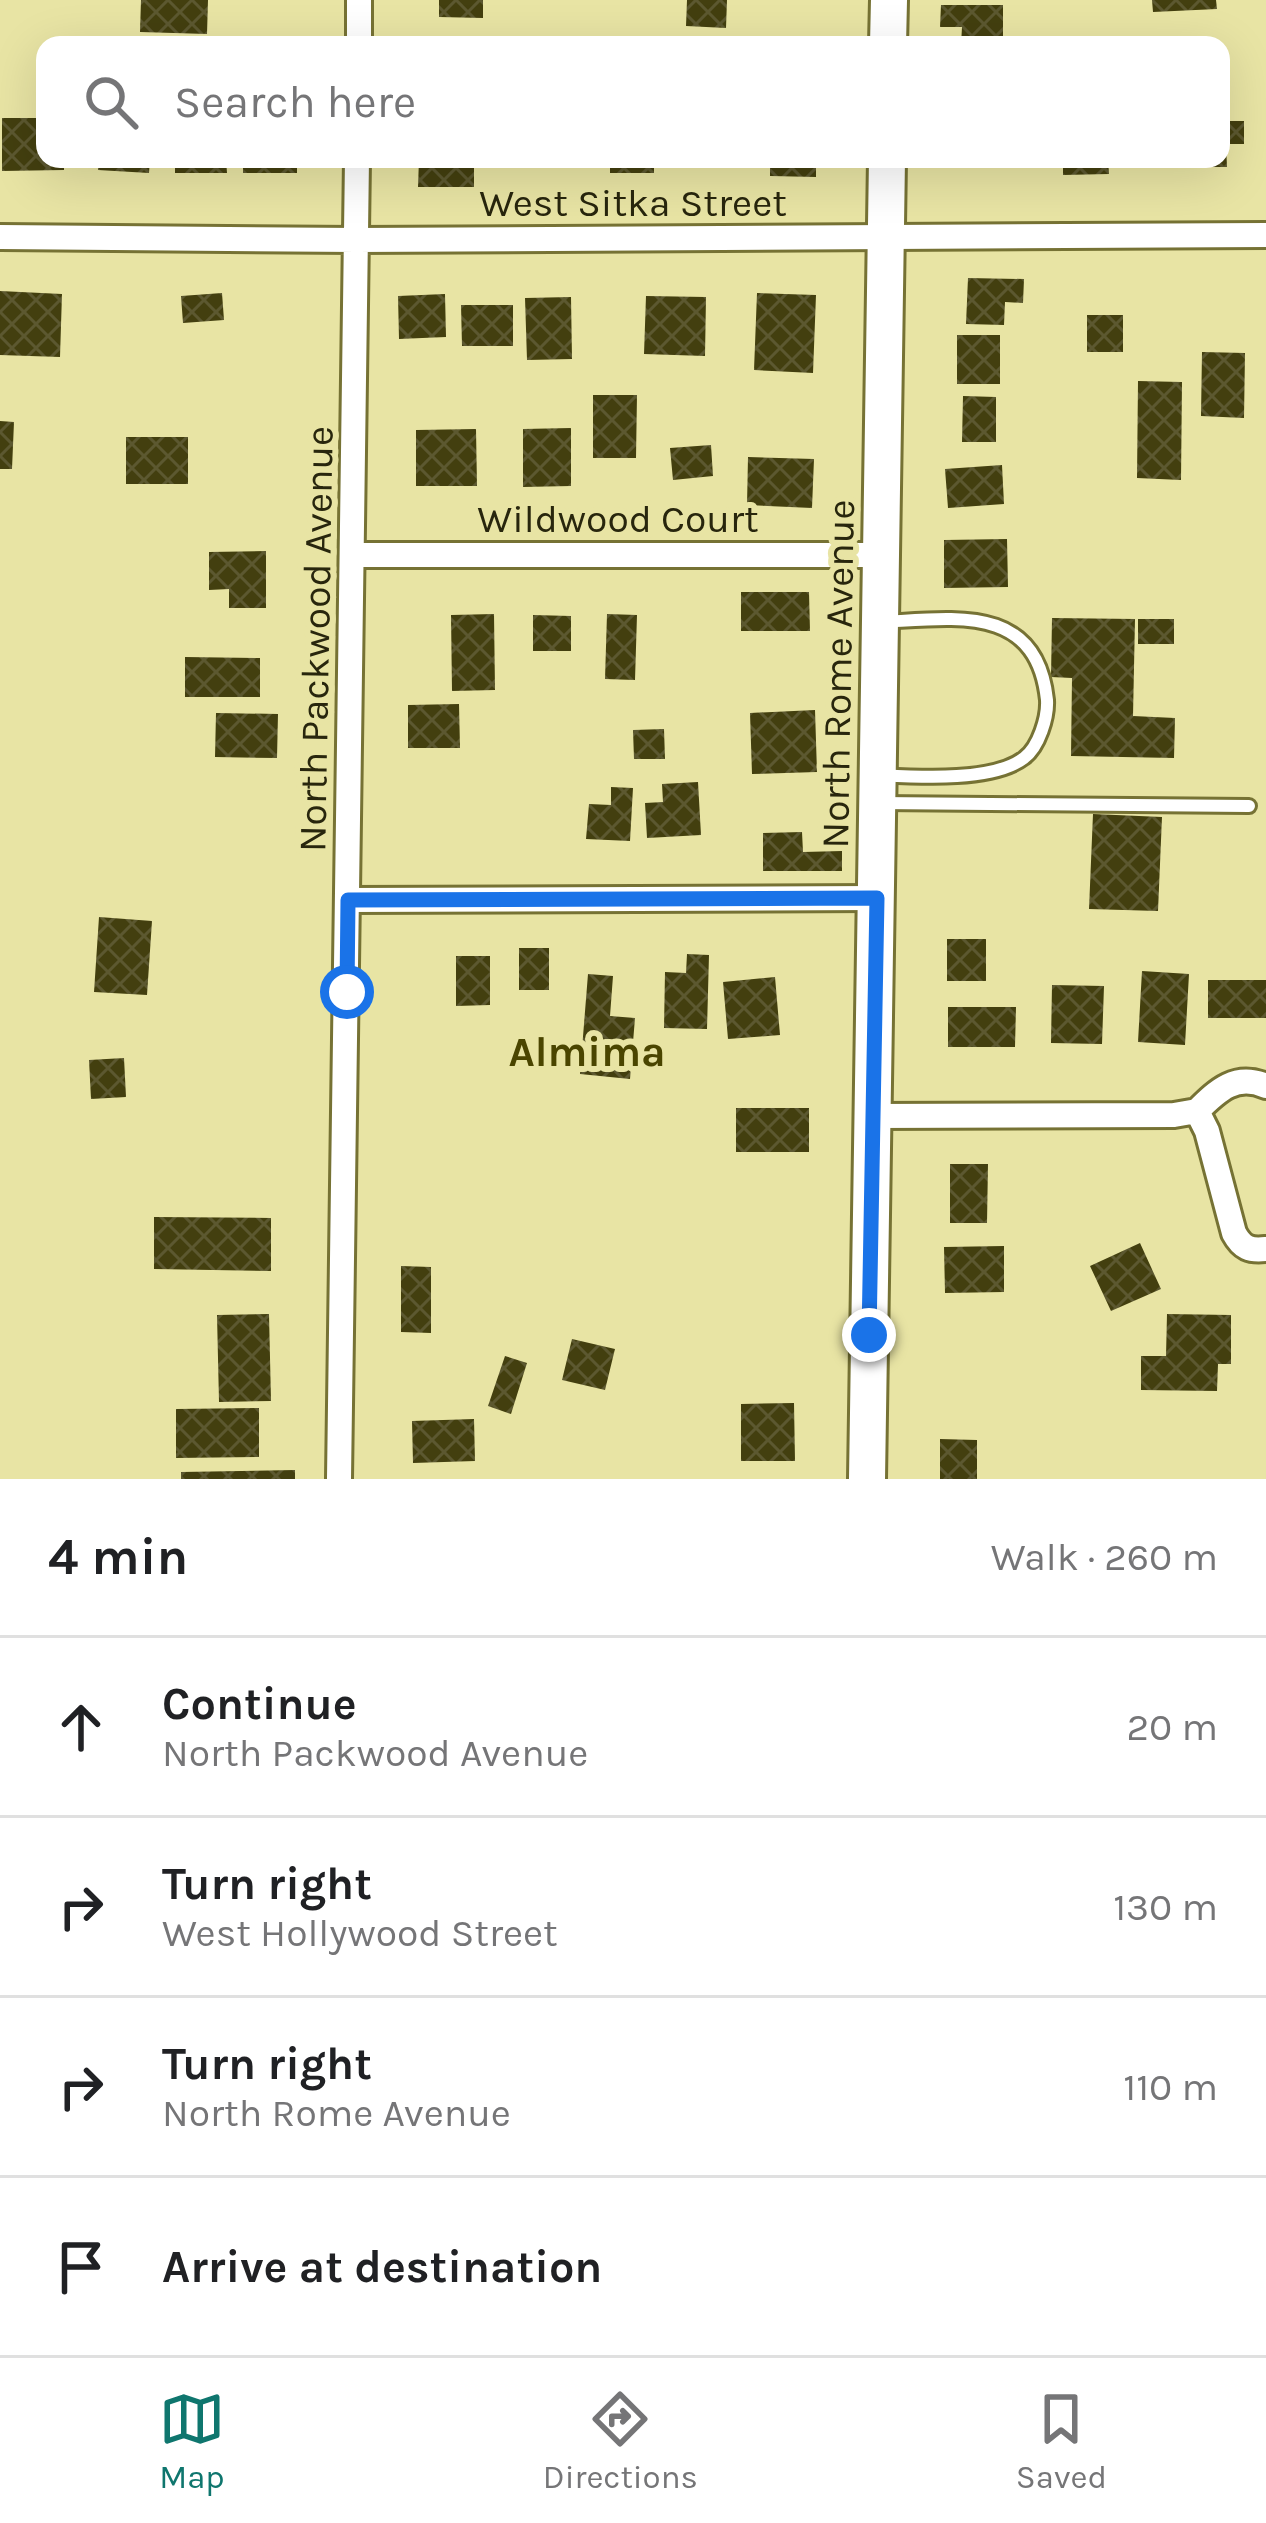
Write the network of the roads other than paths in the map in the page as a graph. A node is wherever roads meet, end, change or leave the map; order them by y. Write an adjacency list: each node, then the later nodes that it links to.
1 (359, 0): 3 (street)
2 (889, 0): 4 (street)
3 (359, 36)
4 (888, 36)
5 (358, 168): 10 (street, North Packwood Avenue)
6 (887, 168): 9 (street, North Rome Avenue)
7 (1266, 235): 9 (street, West Sitka Street)
8 (0, 237): 10 (street, West Sitka Street)
9 (886, 238): 10 (street, West Sitka Street); 12 (street, North Rome Avenue)
10 (356, 240): 11 (street, North Packwood Avenue)
11 (353, 555): 12 (street, Wildwood Court); 17 (street, North Packwood Avenue)
12 (883, 555): 13 (street, North Rome Avenue)
13 (882, 622): 14 (street, North Rome Avenue); 14 (lane)
14 (879, 789): 15 (lane); 16 (street, North Rome Avenue)
15 (1249, 806)
16 (877, 898): 17 (street); 20 (street, North Rome Avenue)
17 (348, 900): 22 (street, North Packwood Avenue)
18 (1266, 1086): 19 (street)
19 (1197, 1111): 20 (street); 21 (street)
20 (873, 1115): 23 (street, North Rome Avenue)
21 (1266, 1249)
22 (339, 1479)
23 (866, 1479)

